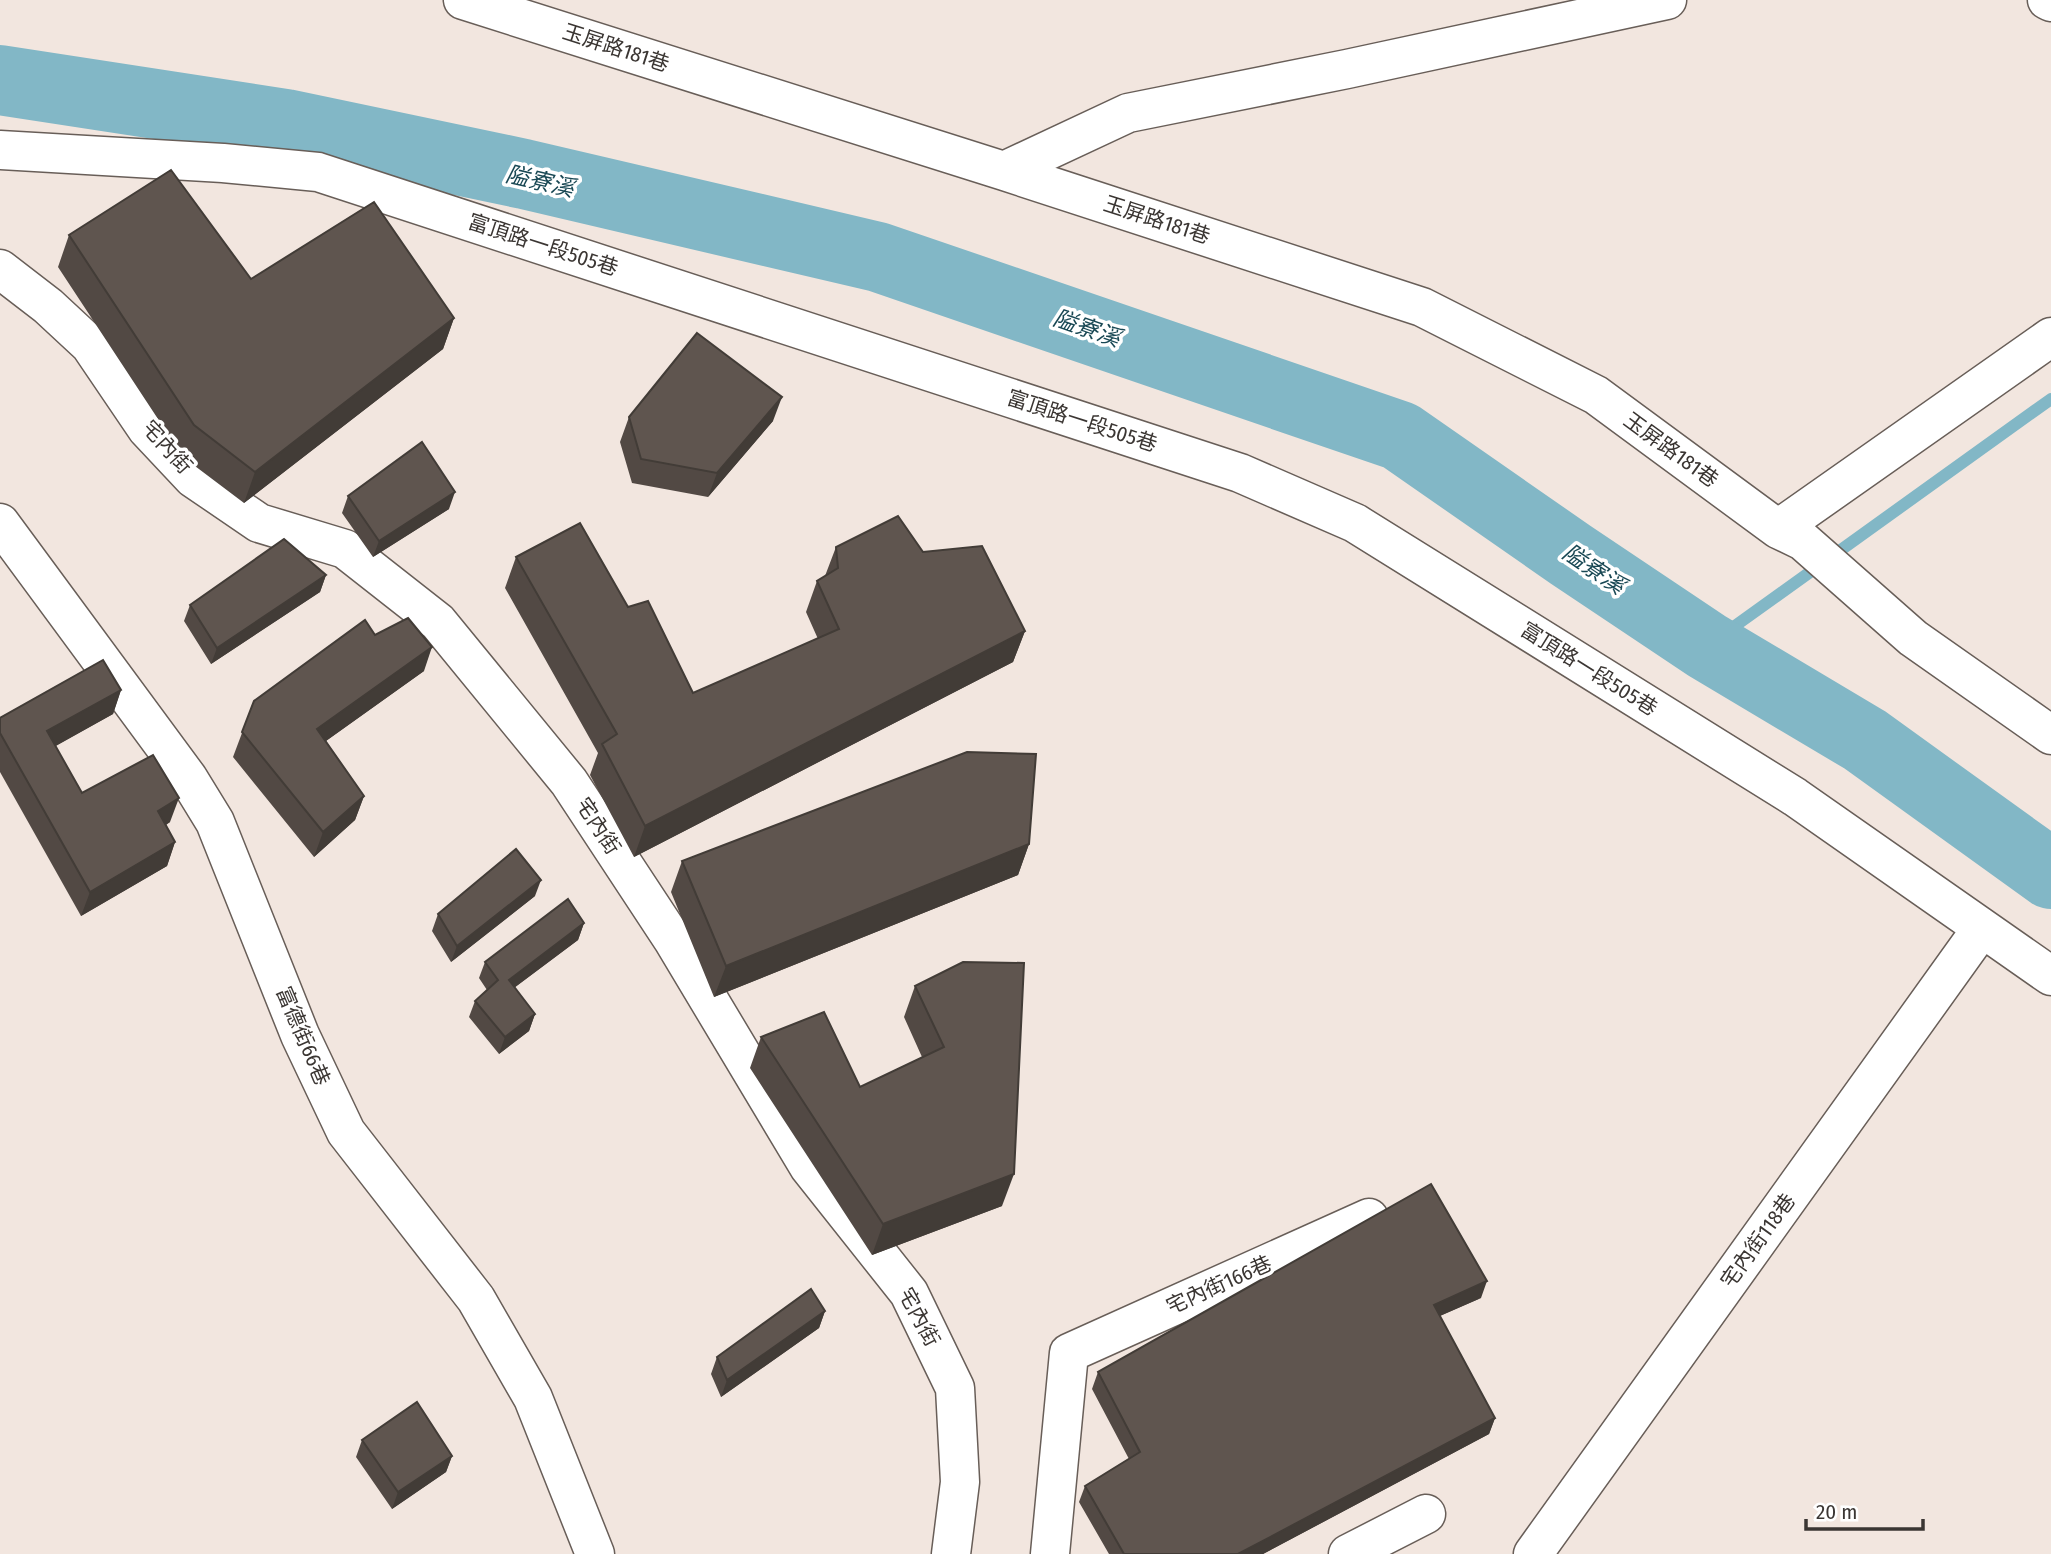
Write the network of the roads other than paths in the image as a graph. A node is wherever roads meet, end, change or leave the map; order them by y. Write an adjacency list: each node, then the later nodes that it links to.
1 (463, 0): 4 (street, 玉屏路181巷)
2 (1667, 0): 4 (street)
3 (0, 150): 10 (street, 富頂路一段505巷)
4 (1004, 171): 8 (street, 玉屏路181巷)
5 (0, 269): 15 (street, 宅內街)
6 (2051, 337): 8 (street)
7 (0, 523): 14 (street, 富德街66巷)
8 (1790, 535): 9 (street, 玉屏路181巷)
9 (2051, 736)
10 (1982, 928): 11 (street, 富頂路一段505巷); 18 (street, 宅內街118巷)
11 (2051, 976)
12 (1369, 1218): 16 (street, 宅內街166巷)
13 (1426, 1514): 17 (street)
14 (595, 1554)
15 (951, 1554)
16 (1050, 1554)
17 (1348, 1554)
18 (1533, 1554)

